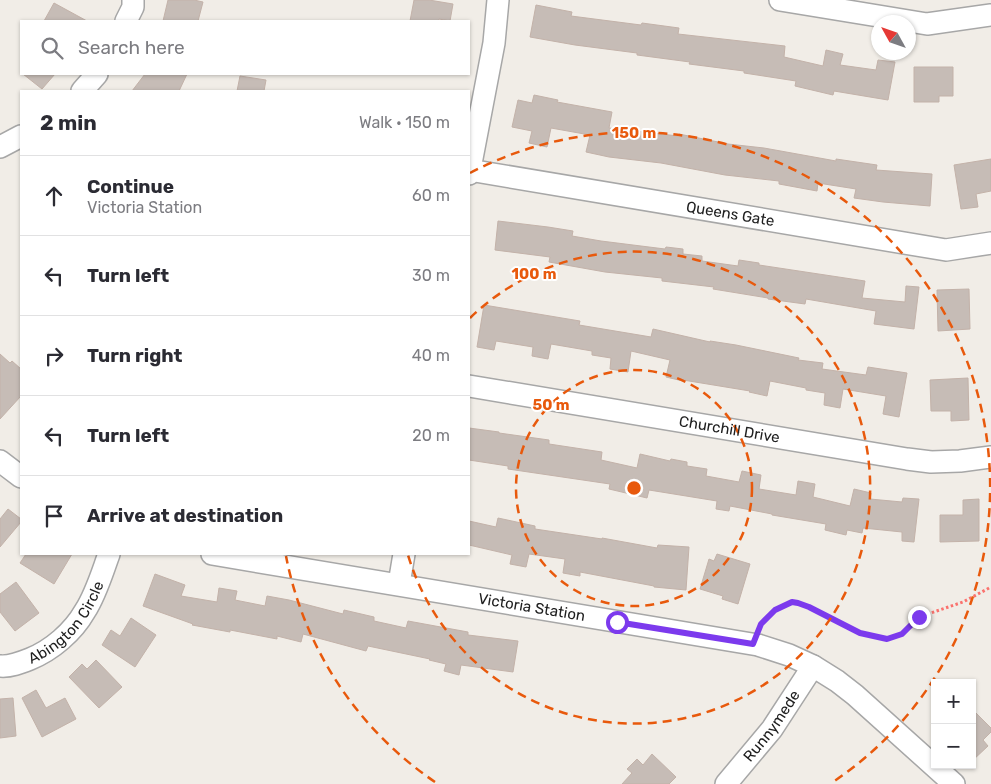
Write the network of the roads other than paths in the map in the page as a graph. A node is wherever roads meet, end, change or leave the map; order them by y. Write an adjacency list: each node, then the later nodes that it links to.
1 (134, 0): 5 (street)
2 (498, 0): 10 (street)
3 (780, 0): 4 (street)
4 (991, 14)
5 (126, 20)
6 (96, 75): 7 (street)
7 (83, 90)
8 (20, 137): 9 (street)
9 (0, 147)
10 (470, 167)
11 (470, 172): 12 (street, Queens Gate)
12 (991, 242)
13 (470, 386): 14 (street, Churchill Drive)
14 (991, 457)
15 (0, 461): 16 (street)
16 (20, 476)
17 (109, 555): 21 (street, Abington Circle)
18 (218, 555): 20 (street, Victoria Station)
19 (404, 555): 20 (street)
20 (399, 584): 22 (street, Victoria Station)
21 (0, 666)
22 (813, 666): 23 (street, Runnymede); 24 (street, Victoria Station)
23 (726, 784)
24 (954, 784)

